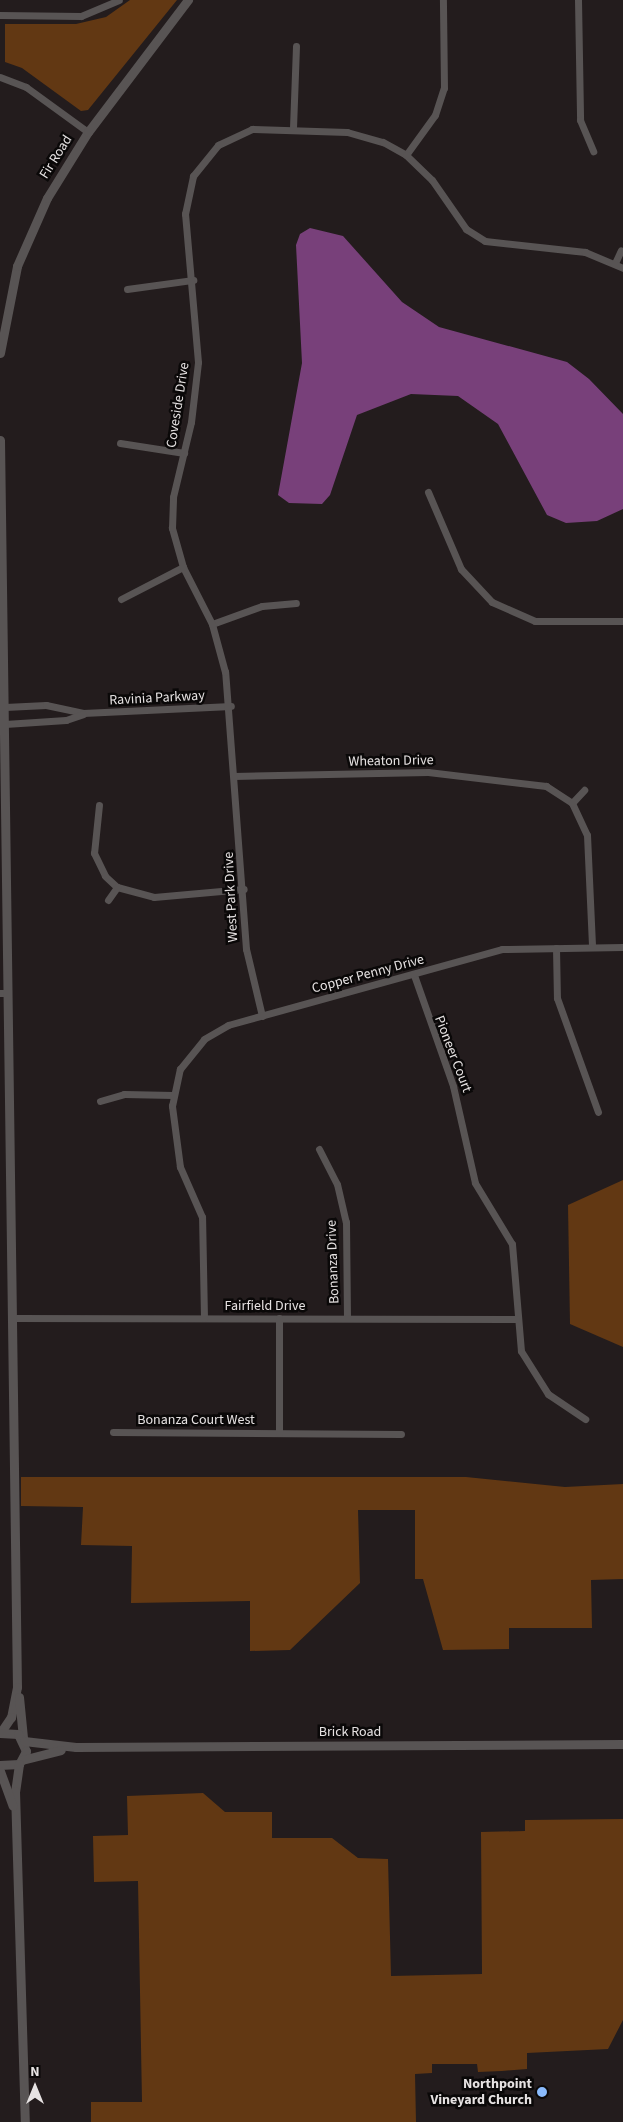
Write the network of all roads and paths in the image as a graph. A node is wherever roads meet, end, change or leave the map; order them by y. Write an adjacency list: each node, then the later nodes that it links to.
1 (119, 0): 5 (street)
2 (188, 0): 9 (street, Fir Road)
3 (443, 0): 11 (street)
4 (578, 0): 10 (street)
5 (0, 15)
6 (296, 46): 8 (street)
7 (0, 77): 9 (street)
8 (293, 128): 11 (street, Coveside Drive); 15 (street, Coveside Drive)
9 (88, 132): 17 (street, Fir Road)
10 (593, 151)
11 (406, 155): 13 (street, Coveside Drive)
12 (621, 250): 13 (street)
13 (615, 263): 14 (street, Coveside Drive)
14 (623, 268)
15 (193, 280): 16 (street); 20 (street, Coveside Drive)
16 (127, 289)
17 (0, 354)
18 (0, 440): 28 (street)
19 (120, 443): 20 (street)
20 (184, 454): 22 (street, Coveside Drive)
21 (428, 492): 25 (street)
22 (183, 567): 23 (street); 26 (street, Coveside Drive)
23 (121, 599)
24 (296, 604): 26 (street)
25 (623, 621)
26 (212, 624): 27 (street, Coveside Drive)
27 (231, 706): 29 (street, Ravinia Parkway); 31 (street, Coveside Drive)
28 (5, 707): 29 (street); 30 (street)
29 (83, 713): 30 (street)
30 (5, 724): 42 (street)
31 (234, 776): 33 (street, Wheaton Drive); 36 (street, West Park Drive)
32 (584, 790): 33 (street)
33 (572, 803): 38 (street)
34 (99, 805): 35 (street)
35 (117, 887): 36 (street); 37 (street)
36 (244, 889): 44 (street, West Park Drive)
37 (108, 900)
38 (592, 947): 39 (street, Copper Penny Drive); 40 (street, Copper Penny Drive)
39 (623, 947)
40 (556, 948): 41 (street, Copper Penny Drive); 47 (street)
41 (414, 975): 44 (street, Copper Penny Drive); 53 (street, Pioneer Court)
42 (4, 993): 43 (street)
43 (4, 1010): 49 (street)
44 (262, 1016): 45 (street, Copper Penny Drive)
45 (173, 1095): 46 (street); 50 (street)
46 (100, 1101)
47 (598, 1112)
48 (319, 1149): 52 (street, Bonanza Drive)
49 (14, 1318): 50 (street, Fairfield Drive); 58 (street)
50 (204, 1318): 51 (street, Fairfield Drive)
51 (280, 1318): 52 (street, Fairfield Drive); 56 (street)
52 (347, 1318): 53 (street, Fairfield Drive)
53 (516, 1319): 54 (street, Pioneer Court)
54 (585, 1419)
55 (112, 1432): 56 (street, Bonanza Court West)
56 (279, 1433): 57 (street, Bonanza Court West)
57 (401, 1434)
58 (17, 1687): 59 (street); 60 (street)
59 (1, 1732): 60 (street, Brick Road)
60 (23, 1740): 62 (street, Brick Road); 63 (street)
61 (623, 1744): 62 (street, Brick Road)
62 (76, 1747): 63 (street, Brick Road)
63 (20, 1762): 64 (street, Brick Road); 66 (street)
64 (0, 1765)
65 (0, 1771): 66 (street)
66 (19, 1827): 67 (street)
67 (25, 2122)

